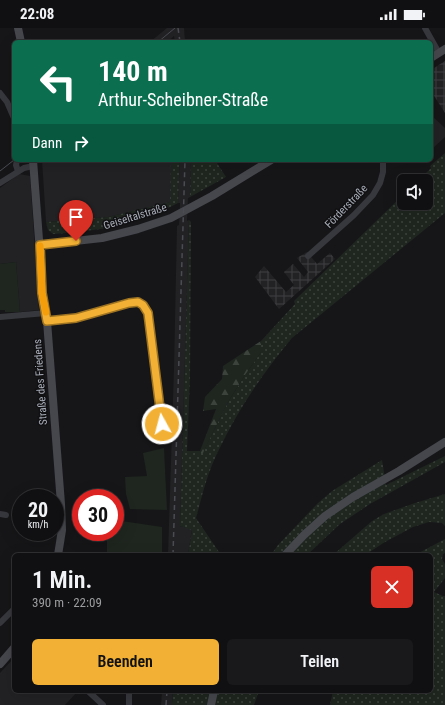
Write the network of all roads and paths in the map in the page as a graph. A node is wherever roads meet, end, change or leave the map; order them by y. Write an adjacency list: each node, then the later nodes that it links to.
1 (18, 28): 3 (street)
2 (425, 28): 4 (street)
3 (21, 40)
4 (442, 51): 5 (street)
5 (433, 57)
6 (0, 93): 7 (street)
7 (12, 113)
8 (17, 162): 12 (street)
9 (268, 162): 14 (street, Geiseltalstraße)
10 (383, 162): 15 (street, Förderstraße)
11 (33, 163): 12 (street); 14 (street, Straße des Friedens)
12 (18, 171): 13 (street)
13 (0, 183)
14 (40, 245): 17 (street, Straße des Friedens)
15 (308, 256)
16 (0, 317): 17 (street)
17 (47, 317): 18 (street); 20 (street, Straße des Friedens)
18 (158, 427)
19 (445, 442): 21 (street)
20 (58, 553)
21 (288, 553)
22 (12, 611): 23 (street)
23 (0, 623)
24 (12, 650): 25 (street)
25 (0, 664)
26 (90, 693): 29 (street)
27 (129, 693): 30 (street)
28 (214, 693): 31 (street)
29 (103, 705)
30 (129, 705)
31 (211, 705)

